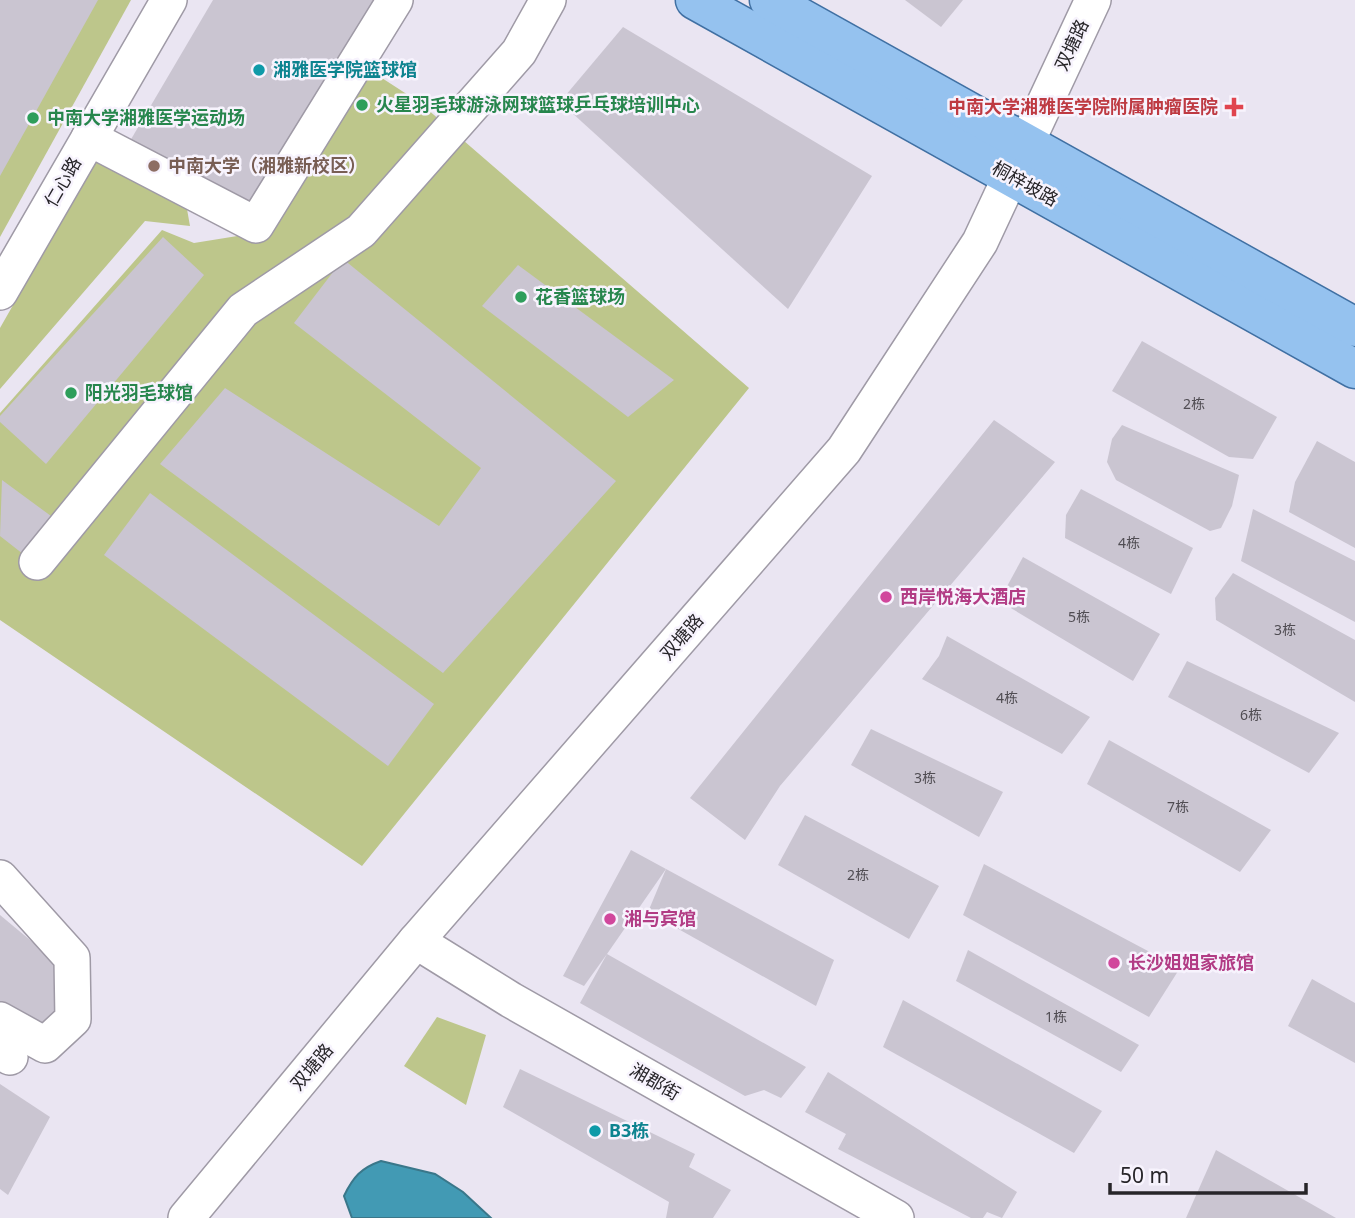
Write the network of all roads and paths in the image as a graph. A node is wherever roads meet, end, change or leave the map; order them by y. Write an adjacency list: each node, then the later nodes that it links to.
1 (169, 0): 7 (street, 仁心路)
2 (395, 0): 7 (street)
3 (548, 0): 13 (street)
4 (695, 0): 9 (main road, 桐梓坡路)
5 (769, 0): 8 (main road, 桐梓坡路)
6 (1093, 0): 8 (street, 双塘路)
7 (89, 138): 10 (street, 仁心路)
8 (1026, 142): 9 (street, 双塘路); 11 (main road, 桐梓坡路)
9 (1009, 176): 12 (main road, 桐梓坡路); 15 (street, 双塘路)
10 (0, 292)
11 (1355, 327)
12 (1355, 369)
13 (37, 562)
14 (0, 878): 16 (street)
15 (416, 942): 17 (street, 双塘路); 18 (street, 湘郡街)
16 (0, 1020)
17 (186, 1218)
18 (896, 1218)

